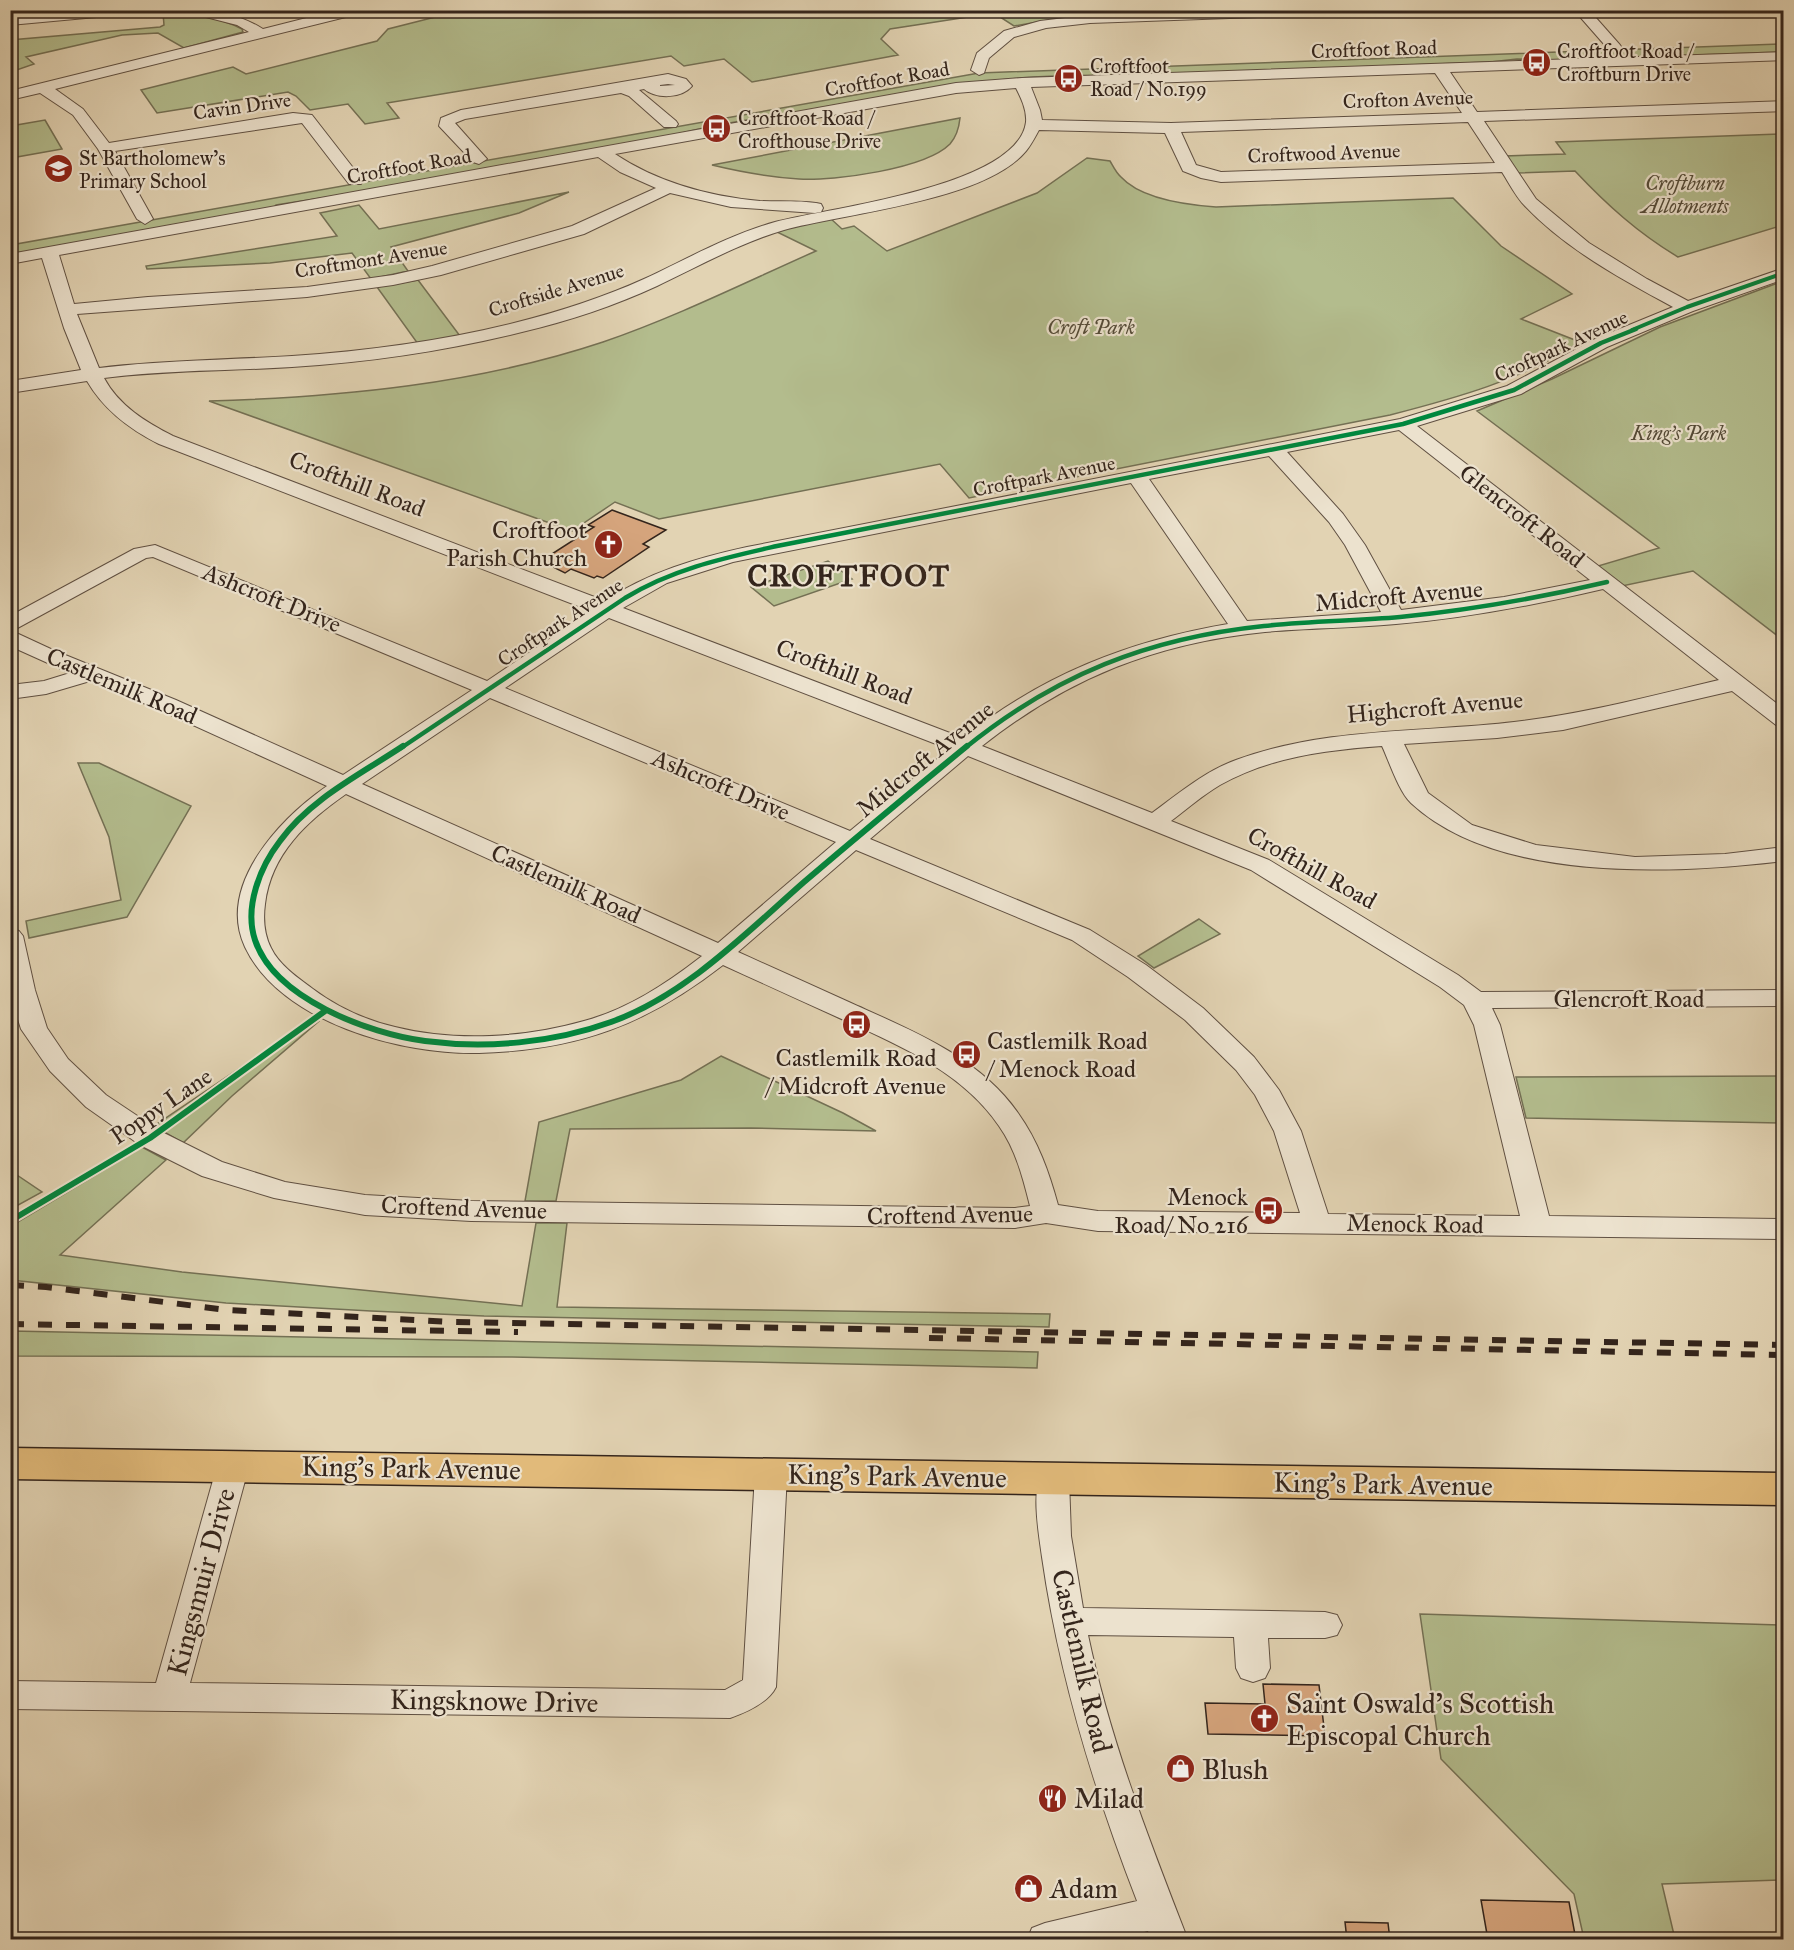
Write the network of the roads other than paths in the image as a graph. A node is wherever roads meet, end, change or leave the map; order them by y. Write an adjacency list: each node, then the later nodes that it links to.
1 (129, 10): 9 (street)
2 (195, 10): 8 (street)
3 (246, 10): 8 (street)
4 (357, 10): 10 (street)
5 (1346, 10): 7 (street)
6 (1581, 10): 12 (street)
7 (1307, 11): 15 (street)
8 (228, 17): 10 (street)
9 (10, 21)
10 (261, 34): 18 (street)
11 (1784, 42): 12 (street, Croftfoot Road)
12 (1615, 48): 15 (street, Croftfoot Road)
13 (1784, 56): 14 (street, Croftfoot Road)
14 (1439, 68): 17 (street, Croftfoot Road); 22 (street)
15 (979, 70): 23 (street, Croftfoot Road)
16 (652, 83): 19 (street)
17 (1022, 83): 24 (street); 27 (street, Croftfoot Road)
18 (43, 88): 20 (street); 26 (street)
19 (625, 89): 23 (street); 28 (street)
20 (10, 96)
21 (1784, 106): 22 (street, Crofton Avenue)
22 (1472, 117): 25 (street, Crofton Avenue); 29 (street)
23 (670, 124): 28 (street, Croftfoot Road)
24 (1033, 125): 25 (street, Crofton Avenue); 32 (street, Croftside Avenue)
25 (1171, 128): 29 (street, Croftwood Avenue)
26 (105, 148): 30 (street, Cavin Drive); 33 (street)
27 (602, 153): 31 (street); 35 (street, Croftfoot Road)
28 (479, 159): 30 (street, Croftfoot Road)
29 (1506, 167): 38 (street)
30 (355, 181): 33 (street, Croftfoot Road)
31 (669, 188): 32 (street); 39 (street, Croftmont Avenue)
32 (845, 210): 40 (street, Croftside Avenue)
33 (145, 219): 34 (street, Croftfoot Road)
34 (123, 223)
35 (49, 252): 36 (street, Croftfoot Road); 39 (street, Crofthill Road)
36 (10, 259)
37 (1784, 273): 38 (street, Croftpark Avenue)
38 (1687, 307): 42 (street, Croftpark Avenue)
39 (67, 310): 40 (street, Crofthill Road)
40 (93, 374): 41 (street, Croftside Avenue); 46 (street, Crofthill Road)
41 (10, 387)
42 (1403, 424): 43 (street, Croftpark Avenue); 45 (street, Glencroft Road)
43 (1274, 450): 44 (street, Croftpark Avenue); 47 (street)
44 (1136, 475): 46 (street, Croftpark Avenue); 49 (street)
45 (1607, 582): 47 (street, Midcroft Avenue); 52 (street, Glencroft Road)
46 (608, 609): 53 (street, Croftpark Avenue); 57 (street, Crofthill Road)
47 (1395, 618): 49 (street, Midcroft Avenue)
48 (10, 625): 53 (street, Ashcroft Drive)
49 (1241, 628): 57 (street, Midcroft Avenue)
50 (10, 637): 51 (street, Castlemilk Road)
51 (90, 674): 54 (street); 58 (street, Castlemilk Road)
52 (1736, 683): 55 (street, Glencroft Road); 56 (street, Highcroft Avenue)
53 (490, 688): 58 (street, Croftpark Avenue); 60 (street, Ashcroft Drive)
54 (10, 692)
55 (1784, 720)
56 (1390, 739): 59 (street, Highcroft Avenue); 61 (street)
57 (965, 747): 59 (street, Crofthill Road); 60 (street, Midcroft Avenue)
58 (345, 784): 63 (street, Castlemilk Road); 63 (street, Croftpark Avenue)
59 (1155, 822): 65 (street, Crofthill Road)
60 (853, 840): 63 (street, Midcroft Avenue); 67 (street, Ashcroft Drive)
61 (1784, 854)
62 (10, 936): 66 (street, Croftend Avenue)
63 (720, 954): 66 (street, Castlemilk Road)
64 (1784, 998): 65 (street, Glencroft Road)
65 (1475, 1000): 68 (street, Crofthill Road)
66 (1046, 1214): 67 (street, Menock Road)
67 (1317, 1223): 68 (street, Menock Road)
68 (1537, 1226): 69 (street, Menock Road)
69 (1784, 1229)
70 (10, 1463): 71 (main road, King's Park Avenue)
71 (233, 1466): 72 (main road, King's Park Avenue); 80 (street, Kingsmuir Drive)
72 (771, 1474): 73 (main road, King's Park Avenue); 80 (street, Kingsknowe Drive)
73 (1053, 1480): 74 (main road, King's Park Avenue); 75 (street, Castlemilk Road)
74 (1784, 1489)
75 (1068, 1621): 76 (street); 81 (street, Castlemilk Road)
76 (1250, 1623): 77 (street); 78 (street)
77 (1326, 1625)
78 (1253, 1668)
79 (10, 1695): 80 (street, Kingsknowe Drive)
80 (169, 1698)
81 (1165, 1926): 82 (street)
82 (1045, 1940)

